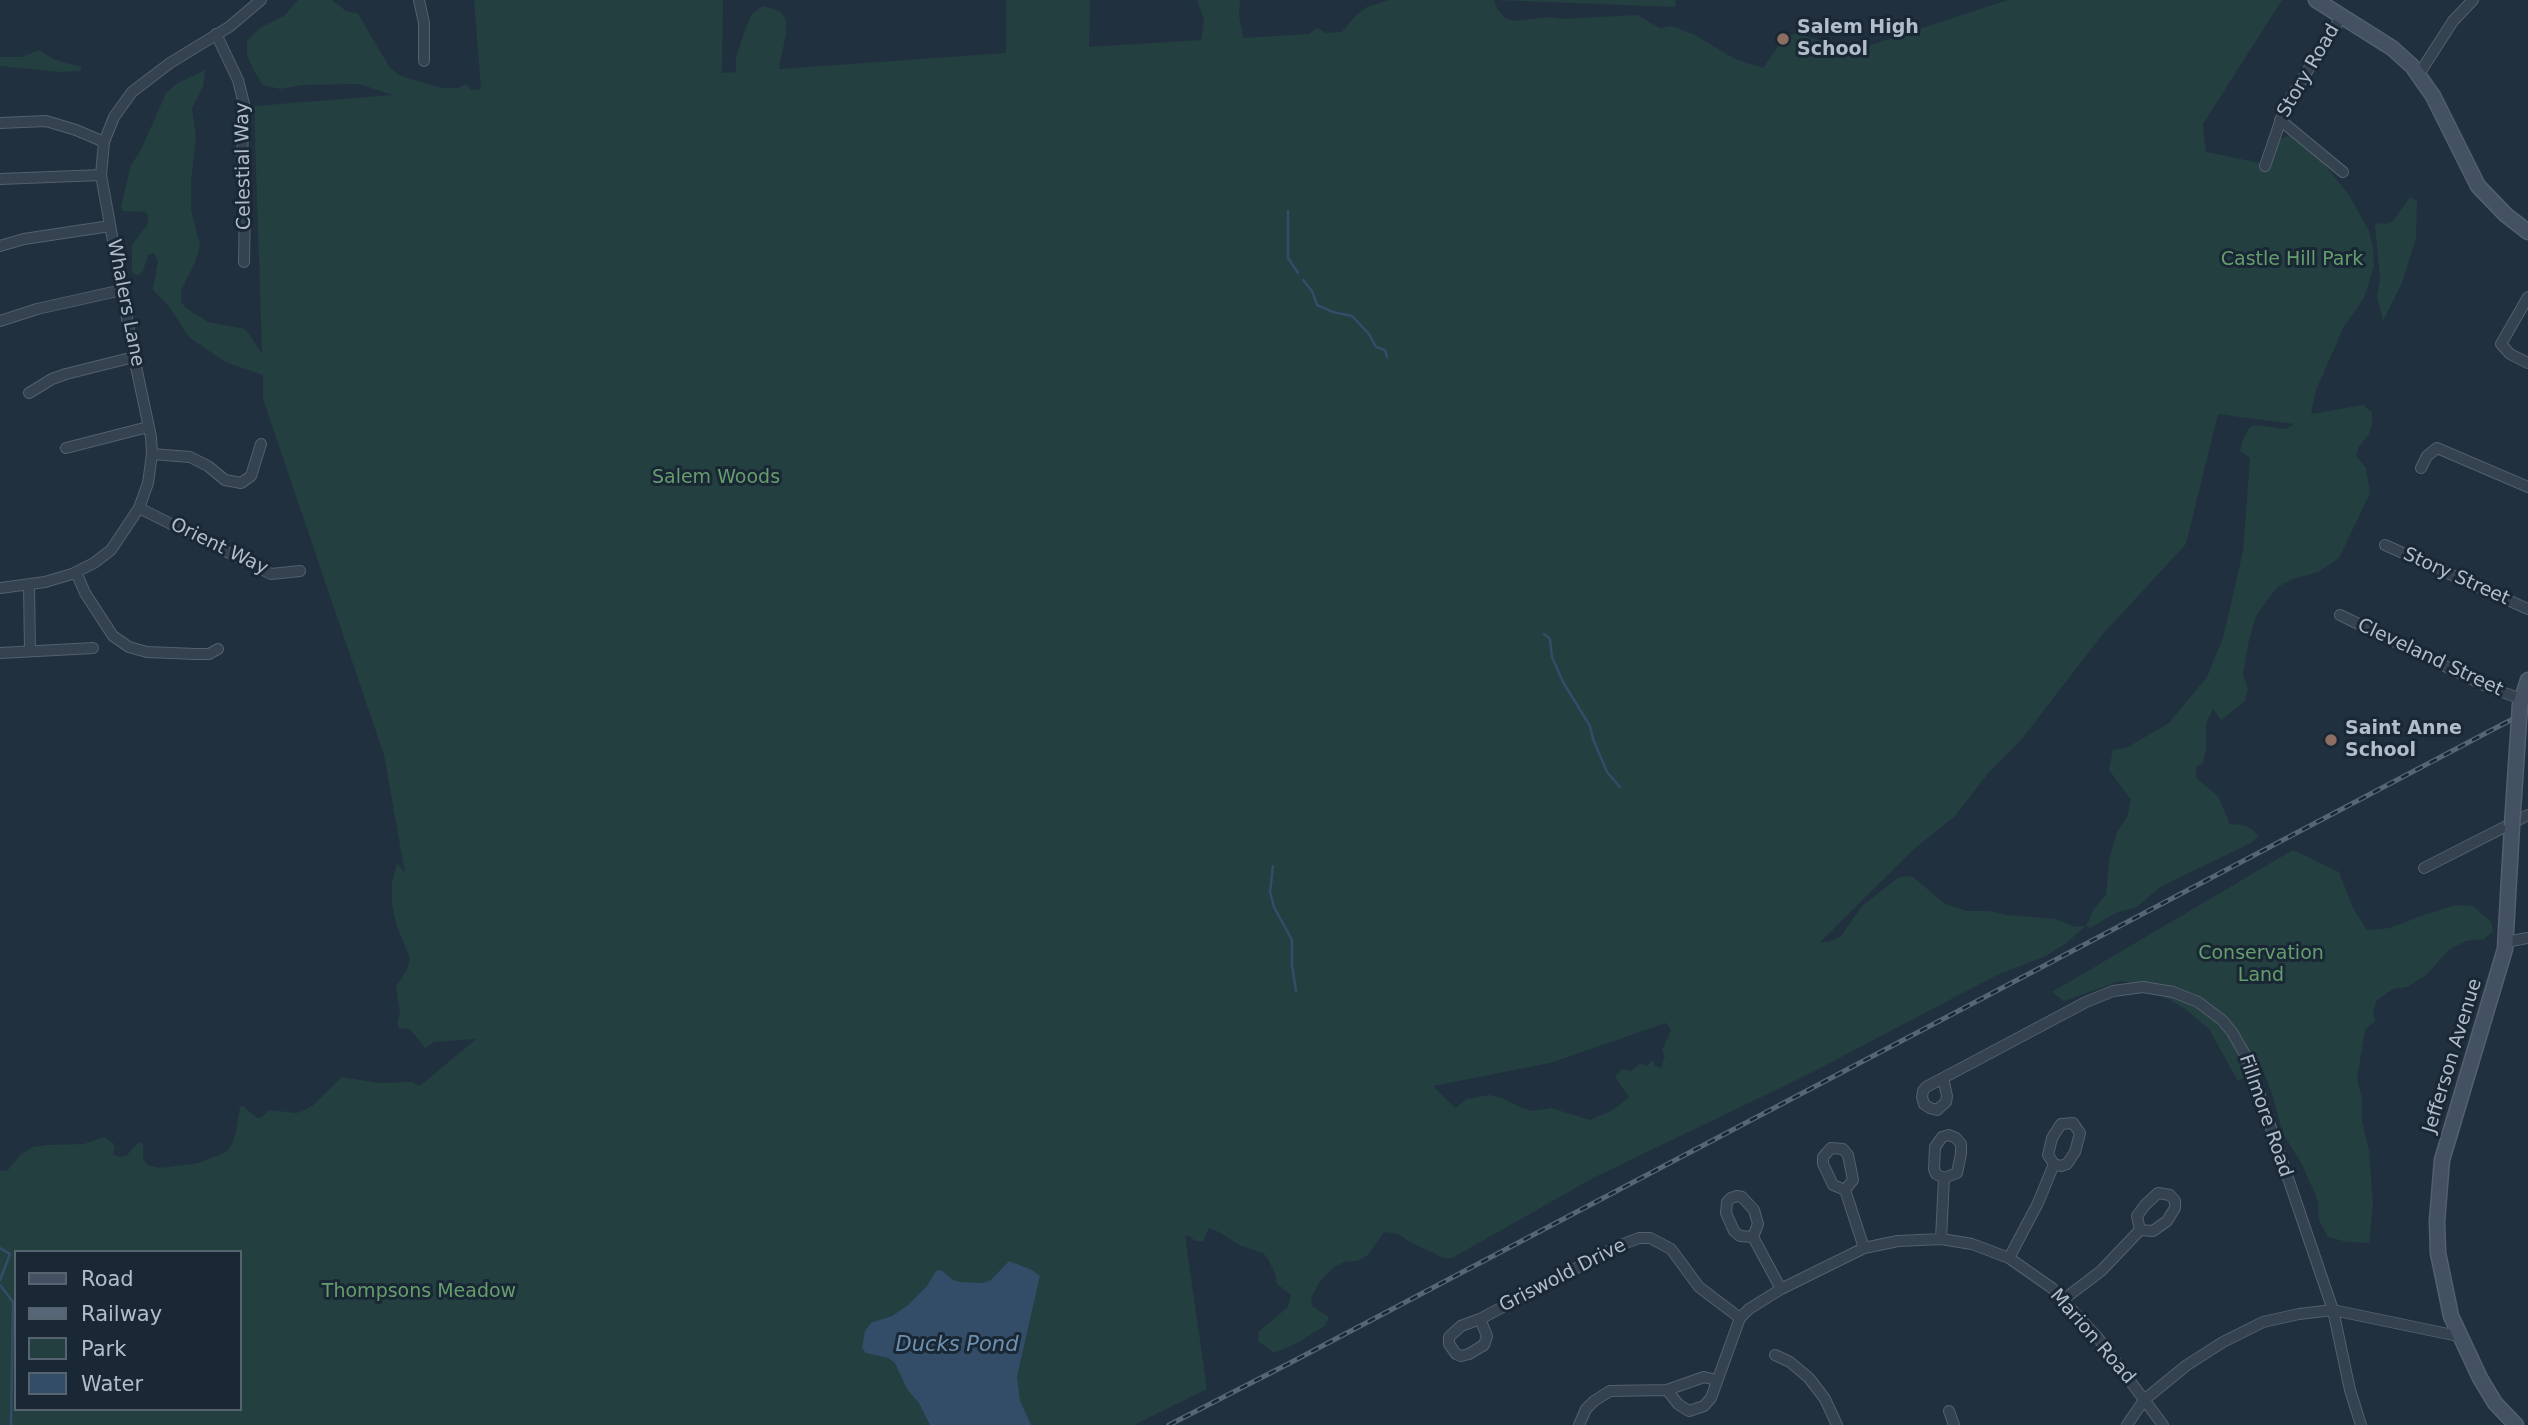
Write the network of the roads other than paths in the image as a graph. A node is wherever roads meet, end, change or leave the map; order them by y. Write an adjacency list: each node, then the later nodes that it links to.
1 (261, 0): 6 (street, Whalers Lane)
2 (419, 0): 7 (street)
3 (2316, 0): 5 (main road)
4 (2473, 0): 8 (street)
5 (2342, 16): 8 (main road); 9 (street, Story Road)
6 (216, 34): 11 (street, Whalers Lane); 19 (street, Celestial Way)
7 (424, 61)
8 (2419, 74): 17 (main road)
9 (2280, 120): 12 (street, Story Road); 13 (street)
10 (0, 122): 11 (street)
11 (104, 142): 14 (street, Whalers Lane)
12 (2265, 166)
13 (2343, 172)
14 (101, 175): 15 (street); 16 (street, Whalers Lane)
15 (0, 178)
16 (110, 226): 18 (street); 20 (street, Whalers Lane)
17 (2528, 232)
18 (0, 246)
19 (244, 262)
20 (122, 290): 22 (street); 23 (street, Whalers Lane)
21 (2528, 297): 24 (street)
22 (0, 321)
23 (134, 357): 25 (street); 26 (street, Whalers Lane)
24 (2528, 363)
25 (29, 393)
26 (148, 427): 28 (street); 29 (street, Whalers Lane)
27 (261, 444): 29 (street)
28 (66, 448)
29 (152, 454): 32 (street, Whalers Lane)
30 (2421, 468): 31 (street)
31 (2528, 487)
32 (139, 508): 34 (street, Orient Way); 35 (street, Whalers Lane)
33 (2385, 545): 38 (street, Story Street)
34 (300, 570)
35 (76, 572): 36 (street, Whalers Lane); 41 (street)
36 (29, 585): 37 (street, Whalers Lane); 42 (street)
37 (0, 588)
38 (2528, 609)
39 (2340, 615): 45 (street, Cleveland Street)
40 (93, 648): 42 (street)
41 (218, 649)
42 (30, 651): 43 (street)
43 (0, 653)
44 (2528, 680): 45 (main road, Jefferson Avenue)
45 (2521, 702): 48 (main road, Jefferson Avenue, bridge)
46 (2528, 816): 47 (street)
47 (2424, 868)
48 (2506, 937): 49 (street); 64 (main road, Jefferson Avenue)
49 (2528, 938)
50 (1943, 1078): 61 (street, Fillmore Road)
51 (2054, 1164): 58 (street)
52 (1944, 1178): 56 (street)
53 (1845, 1190): 57 (street)
54 (2140, 1230): 60 (street)
55 (1754, 1237): 59 (street)
56 (1941, 1239): 57 (street, Marion Road); 58 (street, Marion Road)
57 (1864, 1248): 59 (street, Marion Road)
58 (2009, 1258): 60 (street, Marion Road)
59 (1781, 1289): 63 (street, Marion Road)
60 (2064, 1299): 68 (street, Marion Road)
61 (2333, 1310): 64 (street); 68 (street); 75 (street, Fillmore Road)
62 (1480, 1318): 63 (street, Griswold Drive)
63 (1740, 1318): 66 (street)
64 (2458, 1336): 76 (main road, Jefferson Avenue)
65 (1775, 1355): 71 (street)
66 (1716, 1380): 67 (street); 67 (street)
67 (1667, 1390): 70 (street)
68 (2144, 1400): 73 (street); 74 (street, Marion Road)
69 (1950, 1411): 72 (street)
70 (1580, 1425)
71 (1837, 1425)
72 (1954, 1425)
73 (2127, 1425)
74 (2163, 1425)
75 (2361, 1425)
76 (2516, 1425)

